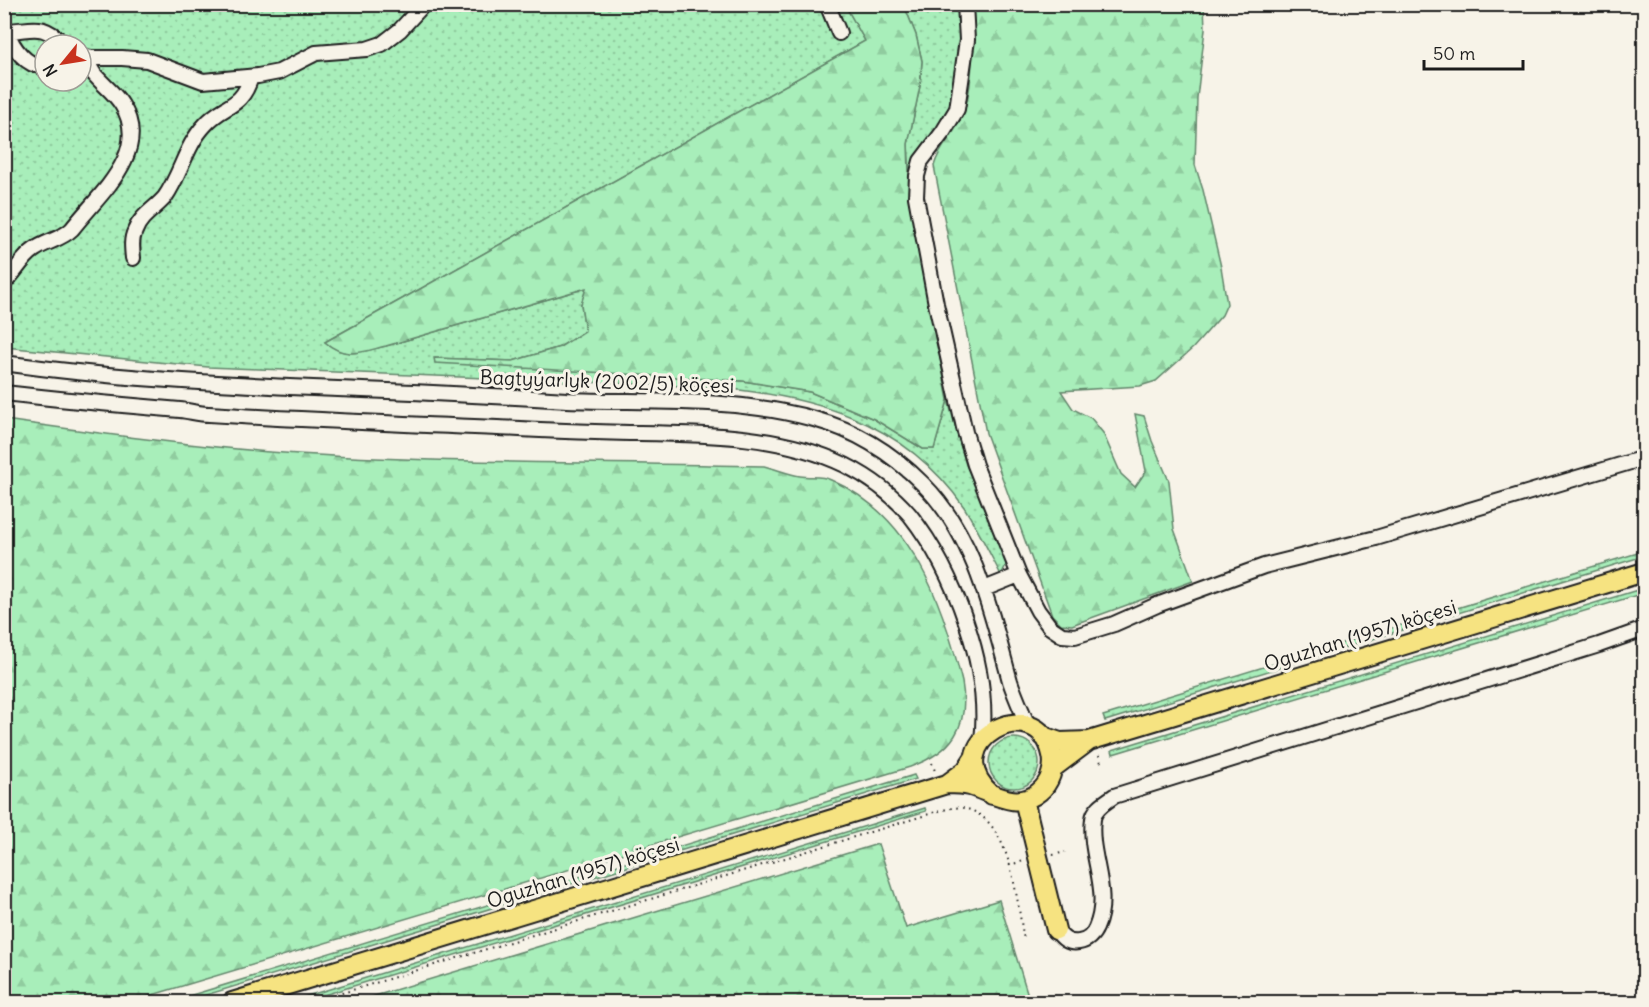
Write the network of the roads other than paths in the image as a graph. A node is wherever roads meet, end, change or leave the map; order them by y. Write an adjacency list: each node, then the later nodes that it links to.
1 (424, 4): 10 (street)
2 (827, 4): 6 (street)
3 (965, 4): 17 (street)
4 (6, 31): 5 (street); 8 (street)
5 (50, 33)
6 (839, 33)
7 (93, 57): 10 (street)
8 (33, 64)
9 (93, 73): 12 (street)
10 (251, 77): 11 (street)
11 (132, 258)
12 (4, 283)
13 (4, 363): 18 (street, Bagtyýarlyk (2002/5) köçesi)
14 (4, 393): 22 (street)
15 (1644, 458): 17 (street)
16 (1644, 572): 21 (main road, Oguzhan (1957) köçesi)
17 (1019, 575): 18 (street)
18 (984, 589): 20 (street, Bagtyýarlyk (2002/5) köçesi)
19 (1644, 629): 27 (street)
20 (1035, 731): 21 (main road, Oguzhan (1957) köçesi); 22 (main road, Oguzhan (1957) köçesi); 23 (main road)
21 (1089, 741): 23 (main road, Oguzhan (1957) köçesi)
22 (978, 748): 24 (main road, Oguzhan (1957) köçesi); 25 (main road)
23 (1053, 768): 26 (main road, Oguzhan (1957) köçesi)
24 (947, 784): 25 (main road, Oguzhan (1957) köçesi); 28 (main road, Oguzhan (1957) köçesi)
25 (992, 795): 26 (main road, Oguzhan (1957) köçesi)
26 (1024, 800): 27 (main road)
27 (1056, 930)
28 (232, 1002)

